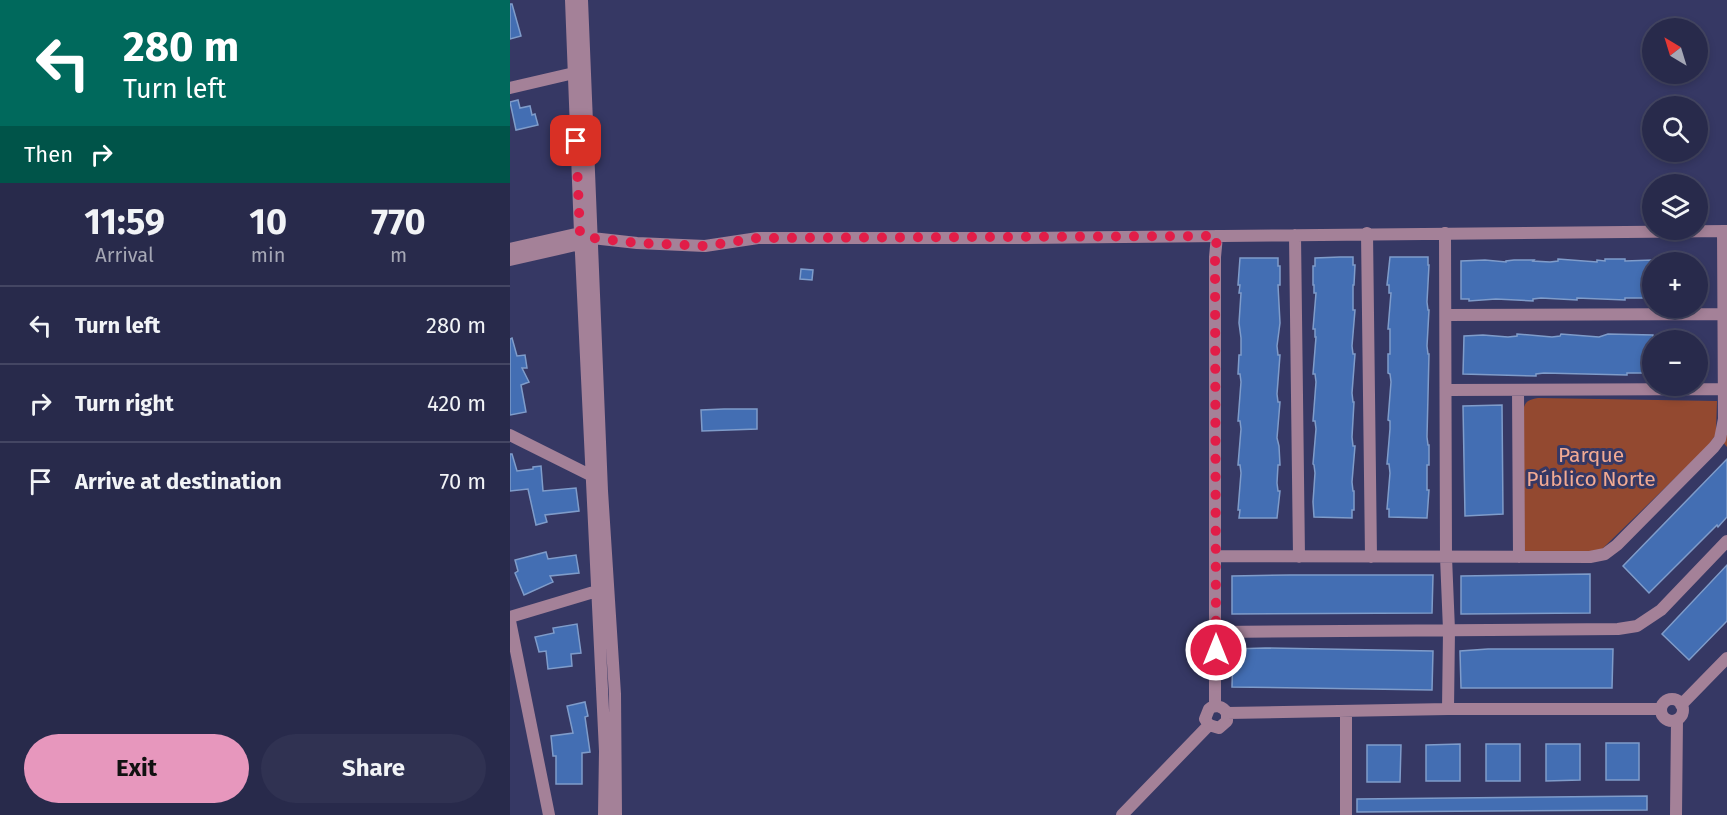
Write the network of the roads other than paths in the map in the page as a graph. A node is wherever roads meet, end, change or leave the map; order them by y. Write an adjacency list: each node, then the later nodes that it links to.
1 (571, 0): 3 (street)
2 (582, 0): 10 (street)
3 (574, 72): 4 (street); 10 (street)
4 (510, 88)
5 (1725, 231): 7 (street); 13 (street)
6 (1367, 233): 7 (street); 8 (street); 23 (street)
7 (1445, 233): 14 (street)
8 (1295, 234): 9 (street); 22 (street)
9 (1217, 236): 10 (street); 21 (street)
10 (584, 238): 11 (street); 12 (street); 19 (street); 41 (street)
11 (510, 249)
12 (510, 260)
13 (1723, 314): 14 (street); 15 (street)
14 (1446, 315): 16 (street)
15 (1723, 389): 17 (street); 25 (street)
16 (1446, 390): 17 (street); 24 (street)
17 (1518, 390): 25 (street)
18 (510, 435): 19 (street)
19 (592, 476): 26 (street)
20 (1727, 541): 28 (street)
21 (1215, 556): 22 (street); 29 (street)
22 (1299, 557): 23 (street)
23 (1371, 557): 24 (street)
24 (1446, 557): 25 (street); 28 (street)
25 (1519, 557)
26 (597, 591): 27 (street); 40 (street)
27 (510, 619): 39 (street)
28 (1449, 630): 29 (street); 33 (street)
29 (1216, 632): 32 (street)
30 (1727, 658): 31 (street)
31 (1682, 705): 34 (street); 37 (street)
32 (1215, 706): 36 (street); 38 (street)
33 (1448, 708): 34 (street); 35 (street)
34 (1661, 709): 37 (street)
35 (1346, 711): 36 (street); 43 (street)
36 (1227, 713): 38 (street)
37 (1677, 720): 44 (street)
38 (1209, 725): 42 (street)
39 (549, 815)
40 (604, 815)
41 (616, 815)
42 (1122, 815)
43 (1346, 815)
44 (1676, 815)

